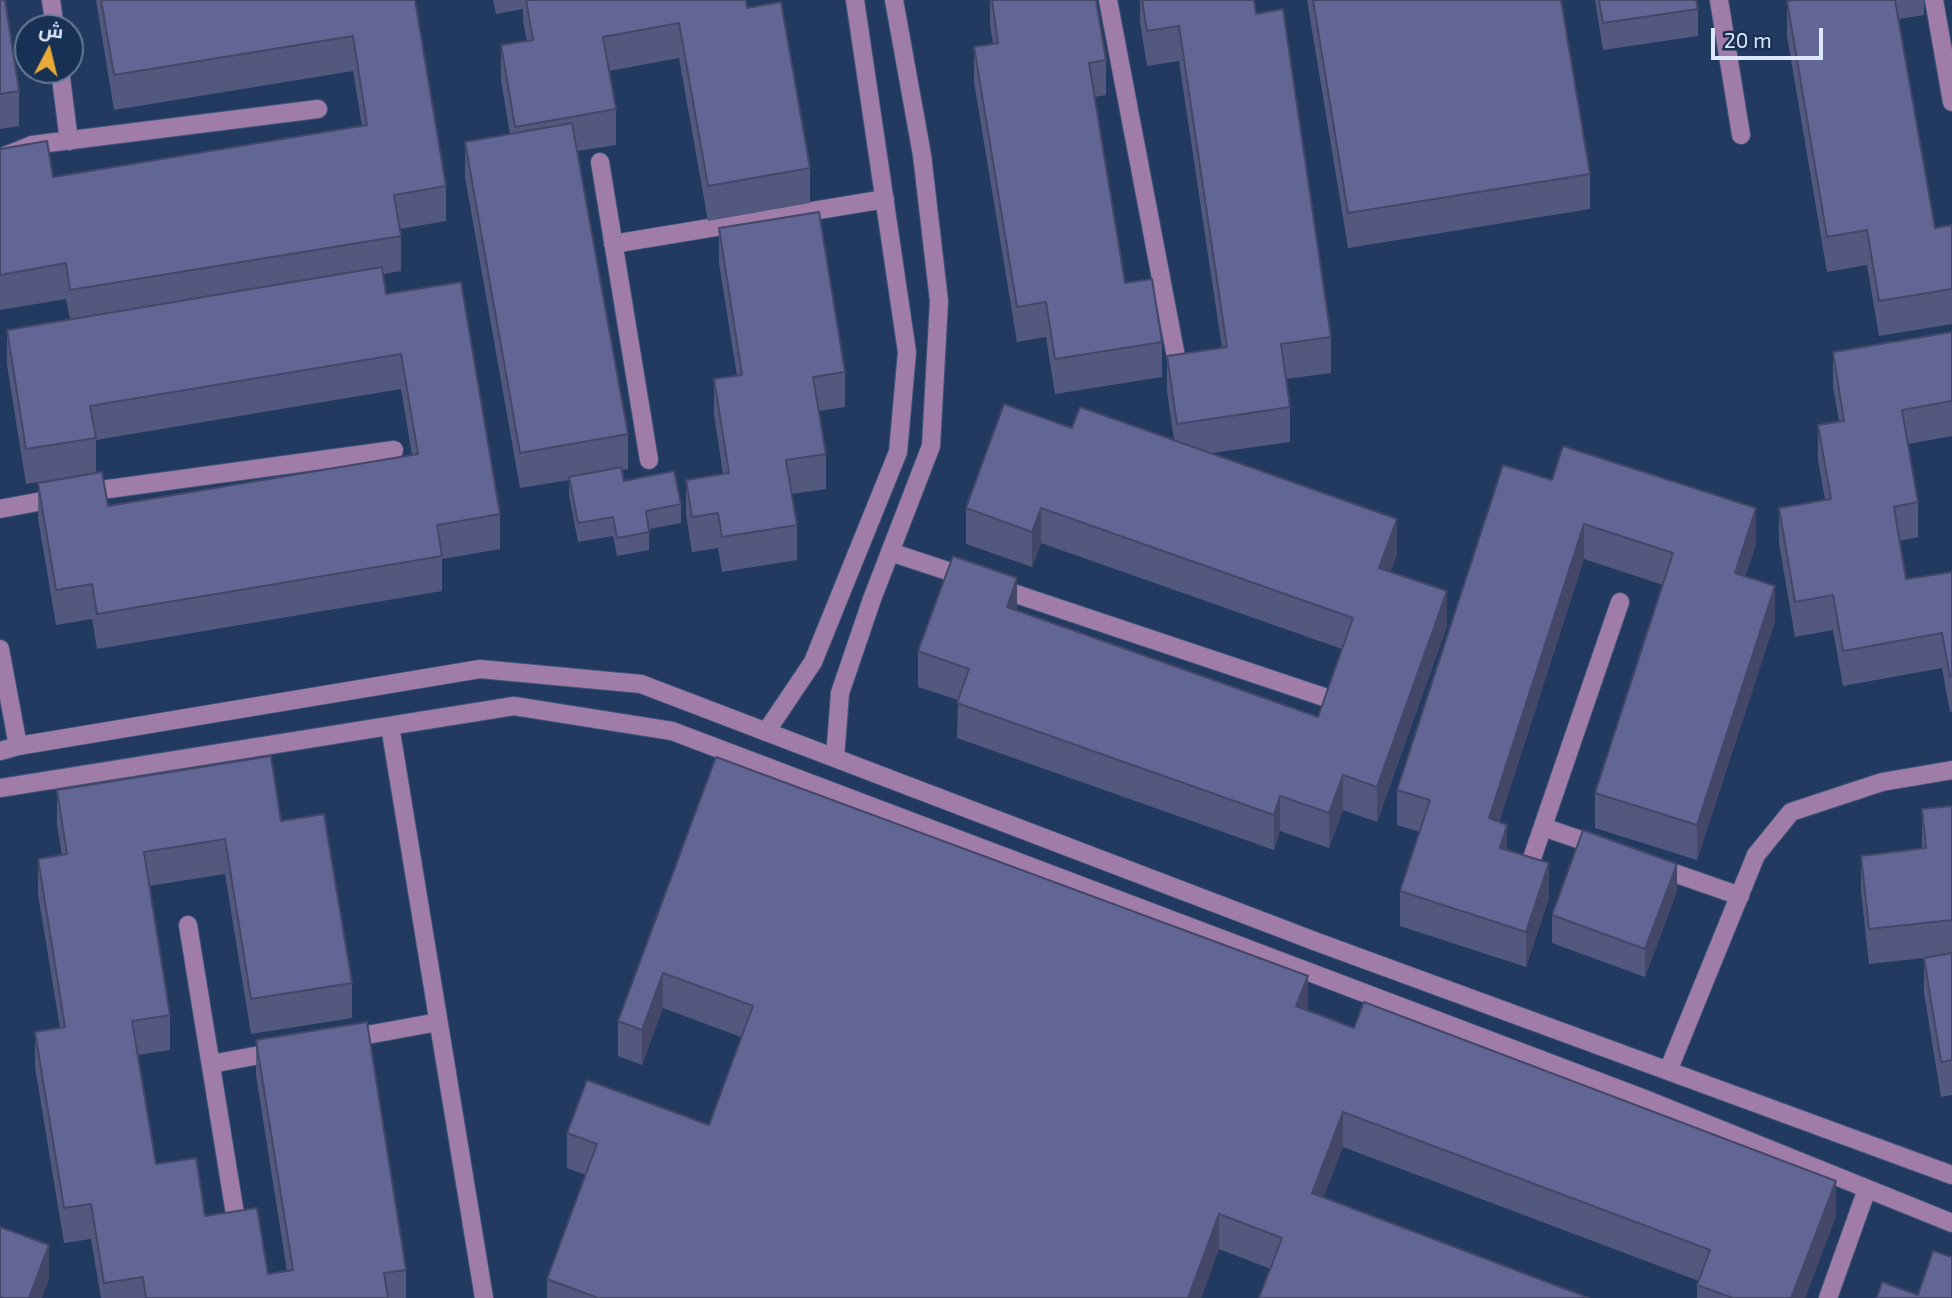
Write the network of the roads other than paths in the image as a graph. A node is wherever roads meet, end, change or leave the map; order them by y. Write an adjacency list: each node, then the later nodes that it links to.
1 (855, 0): 13 (street)
2 (894, 0): 19 (street)
3 (1108, 0): 15 (street)
4 (1719, 0): 9 (street)
5 (1934, 0): 7 (street)
6 (62, 84): 10 (street)
7 (1952, 102)
8 (318, 109): 10 (street)
9 (1741, 135)
10 (69, 141): 11 (street)
11 (0, 158)
12 (600, 162): 14 (street)
13 (885, 200): 14 (street); 24 (street)
14 (613, 244): 17 (street)
15 (1177, 362)
16 (394, 450): 18 (street)
17 (649, 460)
18 (0, 509)
19 (890, 552): 22 (street); 26 (street)
20 (1620, 602): 29 (street)
21 (0, 649): 25 (street)
22 (1324, 697)
23 (390, 726): 28 (street); 33 (street); 39 (street)
24 (766, 732): 25 (street); 26 (street)
25 (9, 748)
26 (835, 758): 37 (street)
27 (1952, 770): 31 (street)
28 (0, 788)
29 (1543, 827): 30 (street); 31 (street)
30 (1530, 864)
31 (1740, 896): 37 (street)
32 (188, 925): 36 (street)
33 (438, 1022): 34 (street); 42 (street)
34 (331, 1042)
35 (292, 1049): 36 (street)
36 (211, 1064): 40 (street)
37 (1668, 1071): 38 (street)
38 (1952, 1175)
39 (1867, 1189): 41 (street); 43 (street)
40 (235, 1214)
41 (1952, 1223)
42 (484, 1298)
43 (1828, 1298)

